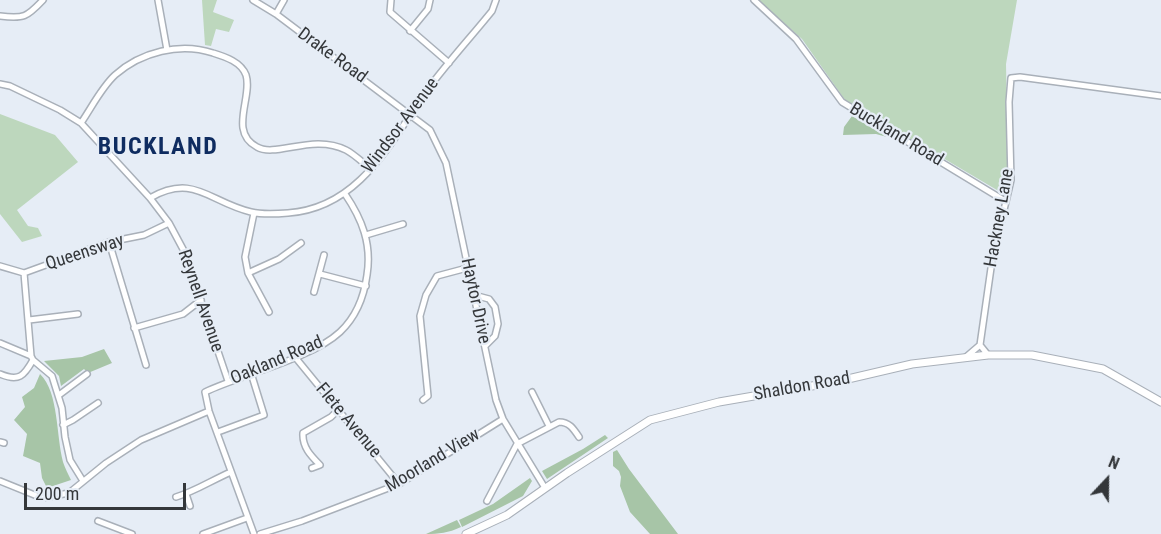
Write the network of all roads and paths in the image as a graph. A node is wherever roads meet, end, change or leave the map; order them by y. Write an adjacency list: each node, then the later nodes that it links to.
1 (43, 0): 10 (street)
2 (158, 0): 12 (street)
3 (253, 0): 9 (street, Drake Road)
4 (284, 0): 9 (street)
5 (391, 0): 11 (street)
6 (430, 0): 11 (street)
7 (496, 0): 13 (street)
8 (754, 0): 21 (street, Buckland Road)
9 (276, 14): 16 (street, Drake Road)
10 (0, 16)
11 (410, 31): 13 (street)
12 (166, 50): 17 (street); 18 (street)
13 (449, 63): 16 (street, Windsor Avenue)
14 (0, 84): 17 (street, Reynell Avenue)
15 (1161, 96): 21 (street, Hackney Lane)
16 (411, 114): 18 (street, Windsor Avenue); 30 (street, Haytor Drive)
17 (81, 123): 20 (street, Reynell Avenue)
18 (370, 170): 19 (street, Windsor Avenue)
19 (345, 194): 22 (street, Windsor Avenue); 25 (street, Oakland Road)
20 (150, 198): 22 (street, Windsor Avenue); 23 (street, Reynell Avenue)
21 (1005, 201): 43 (street, Hackney Lane)
22 (254, 213): 32 (street)
23 (169, 223): 26 (street, Queensway); 37 (street, Reynell Avenue)
24 (403, 224): 25 (street)
25 (366, 235): 34 (street, Oakland Road)
26 (110, 242): 31 (street, Queensway); 41 (street)
27 (301, 243): 32 (street)
28 (324, 255): 33 (street)
29 (0, 266): 31 (street, Queensway)
30 (467, 268): 36 (street, Haytor Drive); 56 (street)
31 (24, 273): 40 (street)
32 (248, 273): 38 (street)
33 (320, 274): 34 (street); 35 (street)
34 (366, 286): 46 (street, Oakland Road)
35 (314, 292)
36 (474, 295): 44 (street, Haytor Drive); 44 (street)
37 (201, 300): 41 (street); 53 (street, Reynell Avenue)
38 (269, 312)
39 (78, 314): 40 (street)
40 (29, 320): 48 (street)
41 (134, 328): 49 (street)
42 (0, 343): 48 (street)
43 (980, 345): 45 (street); 47 (street)
44 (485, 346): 61 (street, Haytor Drive)
45 (988, 355): 47 (street, Shaldon Road); 57 (street, Shaldon Road)
46 (296, 357): 50 (street, Oakland Road); 59 (street, Flete Avenue)
47 (966, 357): 72 (street, Shaldon Road)
48 (32, 358): 51 (street); 55 (street)
49 (146, 365)
50 (251, 373): 53 (street, Oakland Road); 64 (street)
51 (0, 374)
52 (87, 374): 55 (street)
53 (228, 381): 60 (street, Oakland Road)
54 (532, 392): 63 (street)
55 (59, 395): 62 (street)
56 (423, 400)
57 (1161, 402)
58 (98, 403): 62 (street)
59 (338, 410): 67 (street); 71 (street, Flete Avenue)
60 (209, 411): 64 (street); 70 (street)
61 (503, 419): 66 (street, Haytor Drive); 71 (street, Moorland View)
62 (63, 425): 70 (street)
63 (549, 426): 65 (street); 66 (street)
64 (218, 432): 68 (street)
65 (579, 437)
66 (517, 444): 72 (street, Haytor Drive); 75 (street)
67 (312, 468)
68 (231, 472): 73 (street); 77 (street)
69 (0, 481): 70 (street)
70 (83, 481)
71 (399, 484): 82 (street, Moorland View)
72 (545, 488): 83 (street, Shaldon Road)
73 (186, 494): 74 (street); 76 (street)
74 (176, 497)
75 (487, 501)
76 (190, 506)
77 (247, 518): 80 (street); 81 (street)
78 (98, 521): 79 (street)
79 (132, 534)
80 (203, 534)
81 (254, 534)
82 (260, 534)
83 (466, 534)

